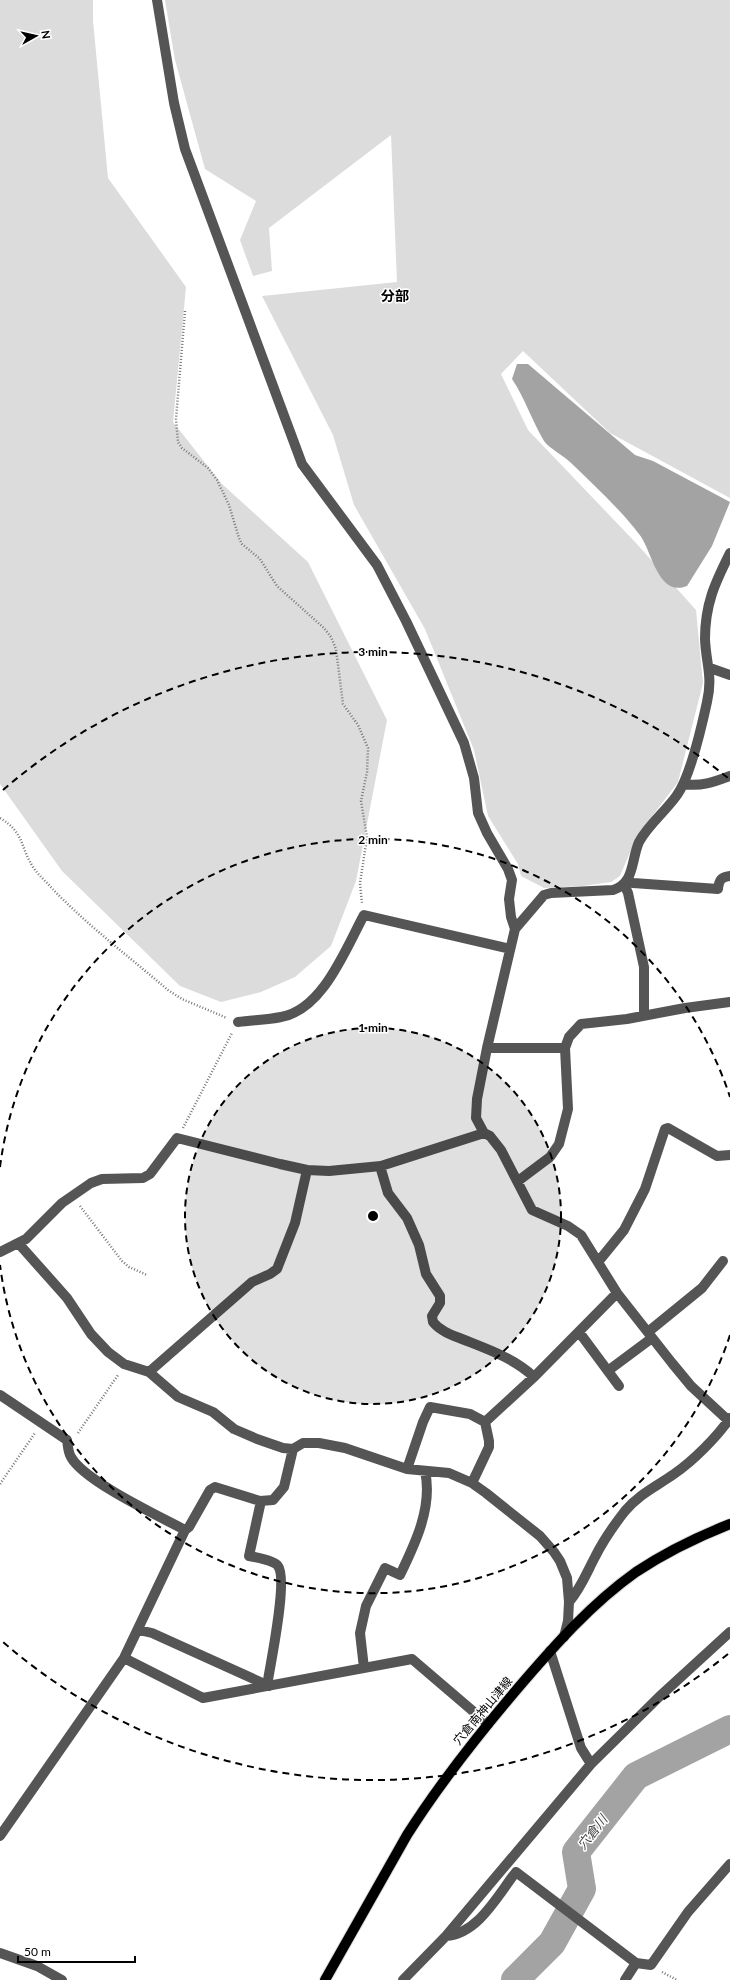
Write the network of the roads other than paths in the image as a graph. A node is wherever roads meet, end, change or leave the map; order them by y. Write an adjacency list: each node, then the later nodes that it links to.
1 (157, 0): 9 (street)
2 (730, 553): 3 (street)
3 (710, 668): 4 (street); 6 (street)
4 (730, 675)
5 (730, 776): 6 (street)
6 (683, 784): 8 (street)
7 (730, 876): 8 (street)
8 (626, 882): 9 (street); 12 (street)
9 (515, 929): 10 (street)
10 (510, 949): 13 (street); 14 (street)
11 (730, 1002): 12 (street)
12 (644, 1016): 15 (street)
13 (238, 1022)
14 (487, 1048): 15 (street); 16 (street)
15 (565, 1048): 20 (street)
16 (484, 1133): 18 (street); 20 (street)
17 (730, 1155): 24 (street)
18 (380, 1166): 19 (street); 30 (street)
19 (307, 1170): 21 (street); 29 (street)
20 (518, 1181): 24 (street)
21 (19, 1244): 22 (street); 29 (street)
22 (0, 1252)
23 (723, 1261): 27 (street)
24 (598, 1262): 25 (street)
25 (617, 1293): 26 (street); 27 (street)
26 (579, 1332): 28 (street); 30 (street)
27 (650, 1335): 28 (street); 33 (street)
28 (608, 1370): 31 (street)
29 (149, 1372): 35 (street)
30 (534, 1377): 34 (street)
31 (619, 1386)
32 (0, 1395): 41 (street)
33 (729, 1420): 42 (street)
34 (485, 1422): 36 (street); 38 (street)
35 (293, 1449): 36 (street); 39 (street)
36 (407, 1469): 37 (street)
37 (425, 1471): 38 (street); 48 (street)
38 (472, 1483): 42 (street)
39 (262, 1501): 41 (street); 49 (street)
40 (730, 1524): 45 (main road, 穴倉南神山津線)
41 (185, 1530): 43 (street)
42 (569, 1602): 45 (street)
43 (139, 1630): 47 (street); 49 (street)
44 (730, 1632): 51 (street)
45 (564, 1637): 46 (main road, 穴倉南神山津線)
46 (550, 1651): 50 (main road, 穴倉南神山津線); 51 (street)
47 (124, 1658): 49 (street); 52 (street)
48 (364, 1668): 49 (street); 50 (street)
49 (269, 1686)
50 (488, 1724): 58 (main road, 穴倉南神山津線)
51 (591, 1764): 54 (street)
52 (0, 1836)
53 (730, 1864): 56 (street)
54 (446, 1936): 56 (street); 59 (street)
55 (0, 1953): 57 (street)
56 (632, 1960): 60 (street)
57 (62, 1980)
58 (326, 1980)
59 (403, 1980)
60 (625, 1980)

